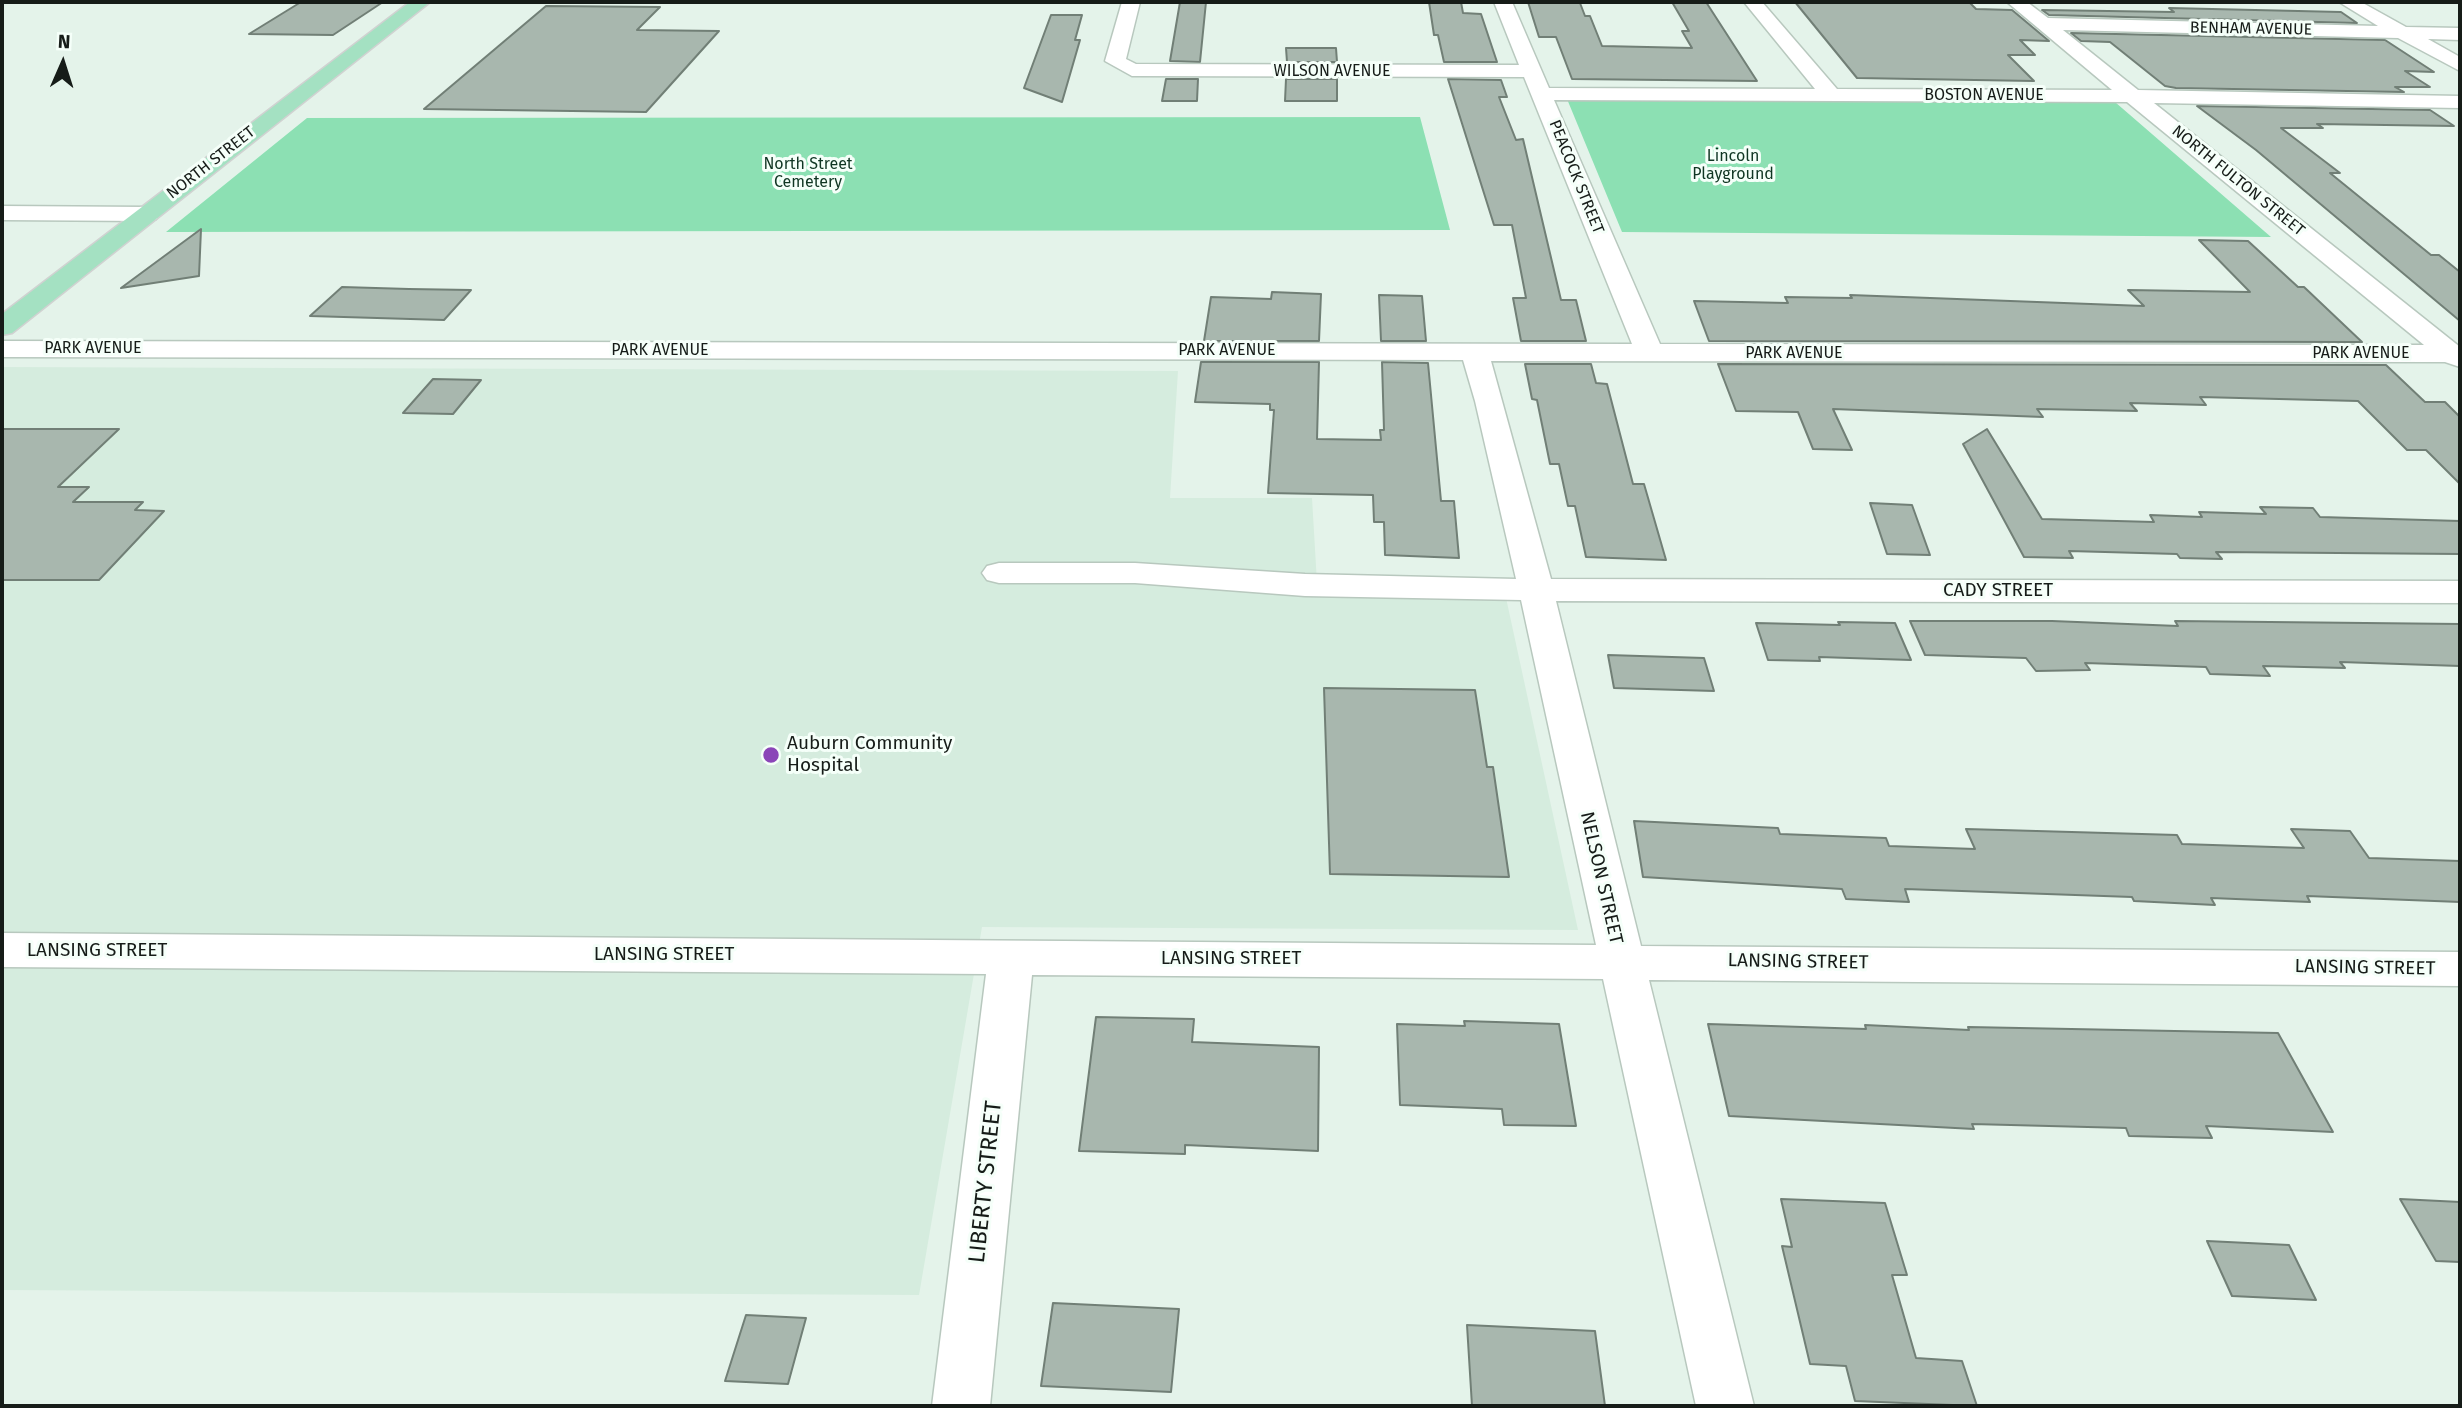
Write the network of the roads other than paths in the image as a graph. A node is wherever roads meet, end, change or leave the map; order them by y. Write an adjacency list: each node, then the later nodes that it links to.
1 (421, 2): 17 (main road, NORTH STREET)
2 (1130, 2): 11 (street, WILSON AVENUE)
3 (1503, 2): 11 (street, PEACOCK STREET)
4 (1753, 2): 13 (street)
5 (2016, 2): 7 (street, NORTH FULTON STREET)
6 (2354, 3): 8 (street)
7 (2043, 24): 8 (street, BENHAM AVENUE); 14 (street, NORTH FULTON STREET)
8 (2403, 33): 9 (street, BENHAM AVENUE); 10 (street)
9 (2460, 34)
10 (2460, 65)
11 (1532, 71): 12 (street, PEACOCK STREET)
12 (1541, 94): 13 (street, BOSTON AVENUE); 21 (street, PEACOCK STREET)
13 (1831, 95): 14 (street, BOSTON AVENUE)
14 (2134, 96): 15 (street, BOSTON AVENUE); 22 (street, NORTH FULTON STREET)
15 (2460, 102)
16 (2, 212): 17 (street)
17 (147, 214): 18 (main road, NORTH STREET)
18 (2, 327)
19 (2, 349): 20 (street, PARK AVENUE)
20 (1474, 351): 21 (street, PARK AVENUE); 24 (street, NELSON STREET)
21 (1650, 352): 22 (street, PARK AVENUE)
22 (2456, 357)
23 (999, 573): 24 (street, CADY STREET)
24 (1536, 590): 25 (street, CADY STREET); 28 (street, NELSON STREET)
25 (2460, 592)
26 (2, 950): 27 (street, LANSING STREET)
27 (1011, 958): 28 (street, LANSING STREET); 30 (street, LIBERTY STREET)
28 (1620, 960): 29 (street, LANSING STREET); 31 (street, NELSON STREET)
29 (2456, 974)
30 (961, 1406)
31 (1725, 1406)

